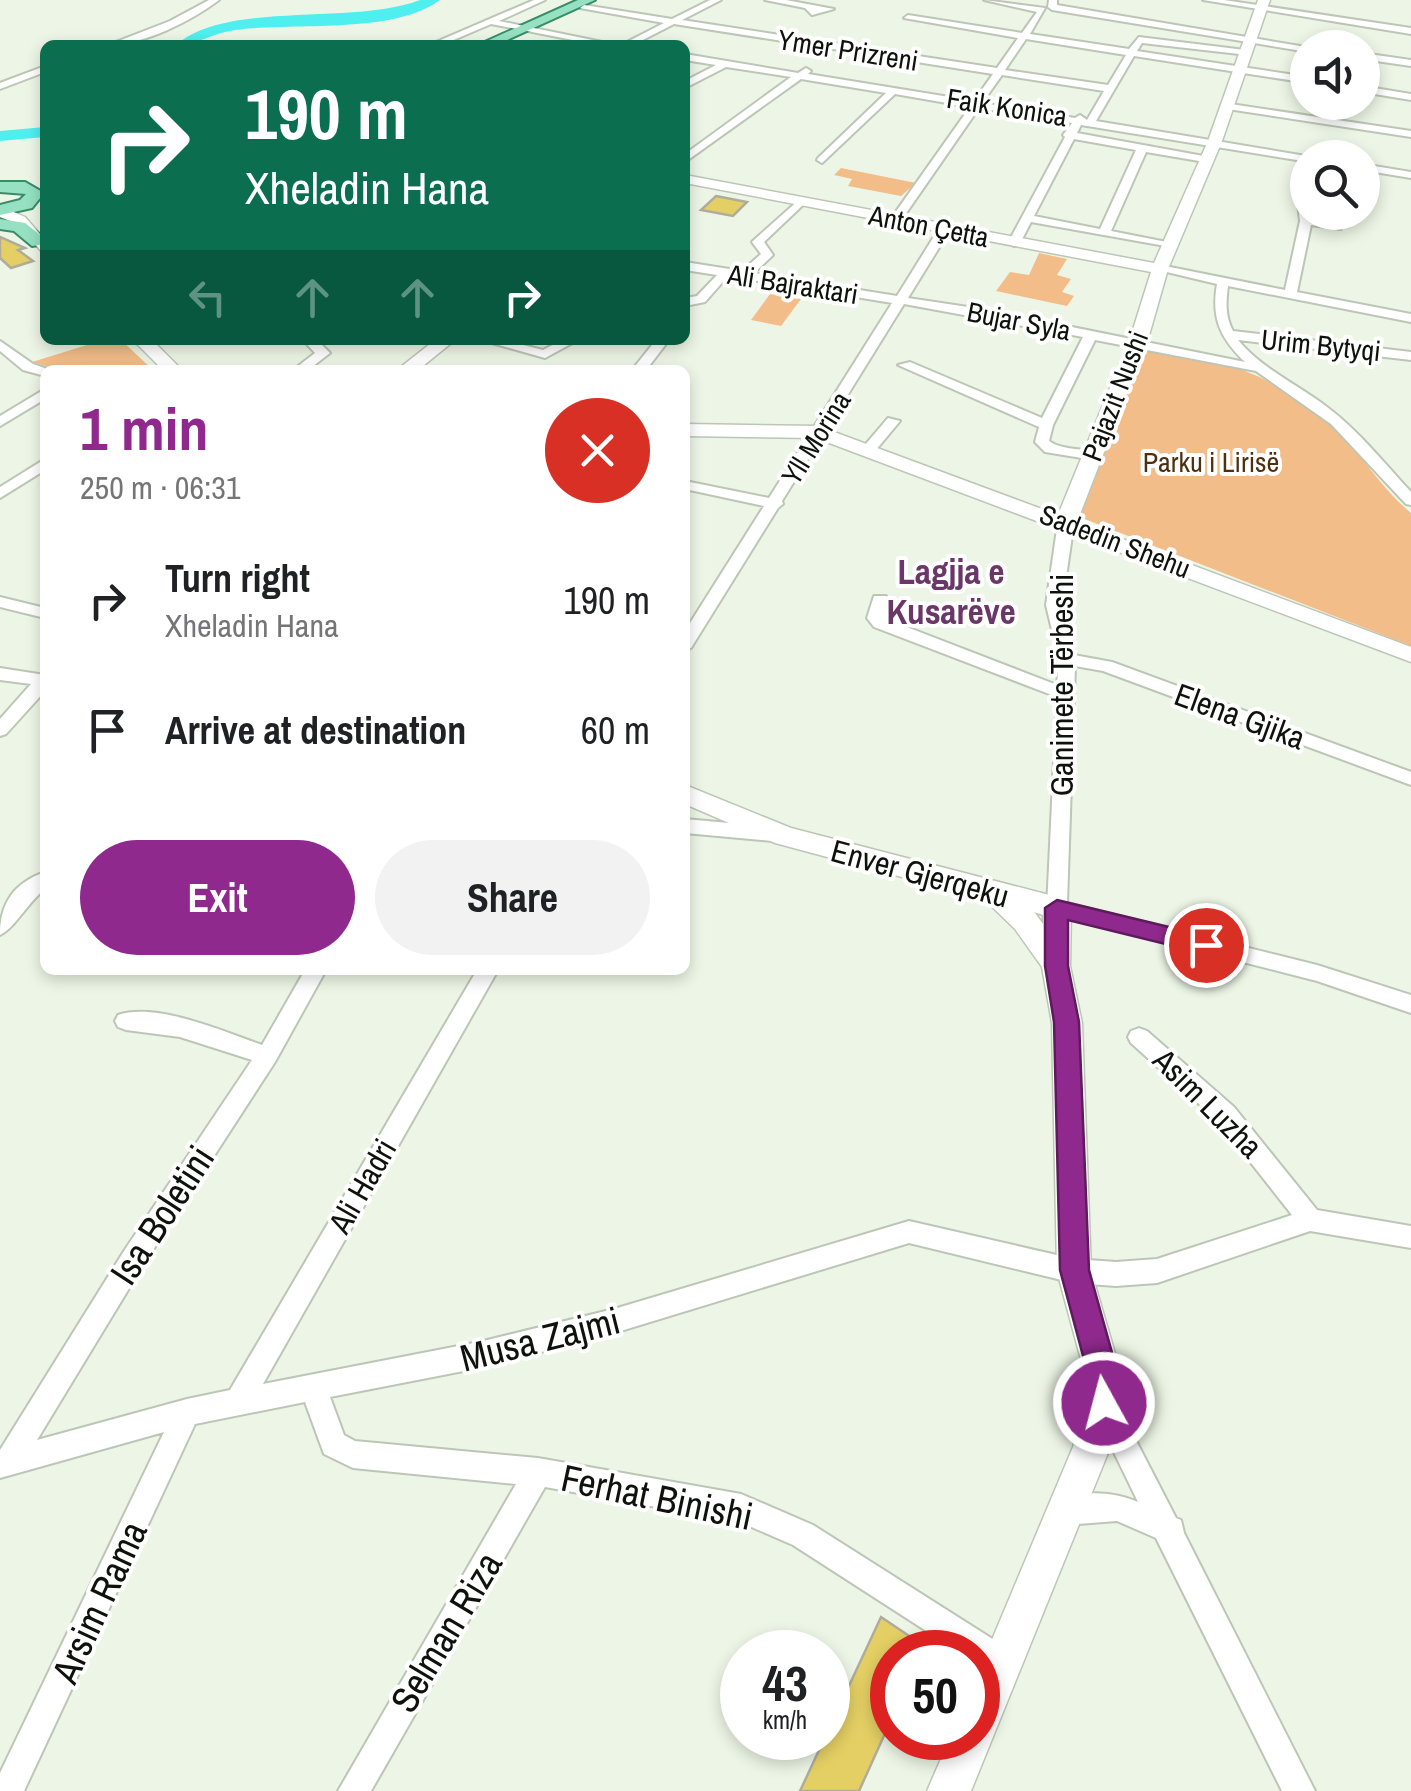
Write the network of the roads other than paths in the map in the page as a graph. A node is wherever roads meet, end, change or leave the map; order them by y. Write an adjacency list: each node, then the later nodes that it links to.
1 (216, 0): 19 (street)
2 (541, 0): 14 (street)
3 (602, 0): 7 (main road)
4 (717, 0): 15 (street)
5 (769, 0): 9 (street)
6 (988, 0): 10 (street)
7 (586, 4): 15 (street, Ymer Prizreni); 16 (main road)
8 (1262, 4): 11 (street); 17 (street); 25 (street, Pajazit Nushi)
9 (808, 6)
10 (1043, 8): 11 (street); 18 (street)
11 (1205, 10): 25 (street)
12 (902, 12): 18 (street)
13 (1411, 18): 17 (street)
14 (488, 21): 16 (street); 20 (street)
15 (670, 22): 24 (street); 27 (street, Ymer Prizreni)
16 (526, 30): 21 (main road); 22 (main road); 23 (street)
17 (1407, 30)
18 (1020, 37): 28 (street); 37 (street)
19 (127, 40)
20 (445, 40)
21 (498, 40)
22 (507, 40)
23 (581, 40)
24 (636, 40)
25 (1246, 46): 26 (street); 28 (street); 35 (street, Pajazit Nushi)
26 (1290, 48)
27 (836, 49): 30 (street); 37 (street, Ymer Prizreni)
28 (1133, 51): 35 (street); 42 (street)
29 (690, 57): 33 (street, Faik Konica)
30 (824, 58)
31 (1380, 59): 32 (street)
32 (1411, 63)
33 (726, 64): 38 (street, Faik Konica); 40 (street)
34 (812, 66): 38 (street)
35 (1239, 69): 39 (street); 47 (street, Pajazit Nushi)
36 (40, 71): 41 (street)
37 (999, 73): 42 (street, Ymer Prizreni); 46 (street)
38 (799, 75): 43 (street, Faik Konica); 53 (street)
39 (1290, 77)
40 (690, 83)
41 (0, 86)
42 (1112, 88): 48 (street)
43 (894, 90): 46 (street, Faik Konica); 56 (street)
44 (1380, 92): 45 (street)
45 (1411, 97)
46 (980, 103): 48 (street, Faik Konica); 64 (street)
47 (1224, 106): 49 (street); 51 (street, Pajazit Nushi)
48 (1086, 119): 50 (street); 51 (street, Faik Konica)
49 (1411, 134)
50 (1068, 136): 52 (street); 63 (street)
51 (1215, 141): 54 (street, Faik Konica); 55 (street, Pajazit Nushi)
52 (1143, 147): 55 (street); 68 (street)
53 (690, 155)
54 (1290, 156)
55 (1206, 159): 73 (street, Pajazit Nushi)
56 (822, 160)
57 (1380, 170): 58 (street)
58 (1411, 174)
59 (690, 181): 61 (street, Anton Çetta)
60 (23, 189): 62 (main road); 69 (street)
61 (800, 202): 64 (street, Anton Çetta); 77 (street)
62 (0, 210): 70 (street)
63 (1025, 218): 68 (street); 72 (street)
64 (896, 220): 66 (street, Anton Çetta)
65 (0, 224): 71 (main road)
66 (944, 230): 72 (street, Anton Çetta); 81 (street, Yll Morina)
67 (1304, 230): 79 (street)
68 (1104, 233): 73 (street)
69 (40, 235)
70 (40, 240)
71 (40, 241)
72 (1014, 243): 75 (street, Anton Çetta)
73 (1172, 244): 75 (street, Pajazit Nushi)
74 (690, 267): 76 (street, Ali Bajraktari)
75 (1160, 270): 78 (street); 85 (street, Pajazit Nushi)
76 (726, 273): 77 (street, Ali Bajraktari); 80 (street)
77 (744, 276): 81 (street, Ali Bajraktari)
78 (1223, 282): 79 (street); 84 (street, Urim Bytyqi)
79 (1290, 295): 82 (street)
80 (690, 301)
81 (901, 301): 83 (street, Bujar Syla); 108 (street, Yll Morina)
82 (1411, 318)
83 (1091, 335): 85 (street, Bujar Syla); 106 (street)
84 (1230, 335): 94 (street, Urim Bytyqi); 101 (street, Urim Bytyqi)
85 (1137, 342): 101 (street, Urim Bytyqi); 110 (street, Pajazit Nushi)
86 (135, 345): 95 (street)
87 (147, 345): 96 (street)
88 (314, 345): 97 (street)
89 (439, 345): 98 (street)
90 (508, 345): 91 (street)
91 (562, 345)
92 (659, 345): 99 (street)
93 (0, 346): 102 (street)
94 (1411, 356)
95 (155, 365)
96 (169, 365)
97 (307, 365)
98 (413, 365)
99 (644, 365)
100 (905, 365): 106 (street)
101 (1254, 368): 114 (street, Urim Bytyqi)
102 (40, 370)
103 (40, 396): 105 (street)
104 (893, 421): 109 (street)
105 (0, 422)
106 (1046, 425): 110 (street)
107 (690, 430): 108 (street, Sadedin Shehu)
108 (818, 432): 109 (street, Sadedin Shehu); 115 (street, Yll Morina)
109 (870, 448): 116 (street, Sadedin Shehu)
110 (1094, 456): 116 (street, Pajazit Nushi)
111 (40, 466): 113 (street)
112 (690, 486): 115 (street)
113 (0, 494)
114 (1411, 501)
115 (776, 504): 120 (street, Yll Morina)
116 (1066, 522): 121 (street, Sadedin Shehu); 122 (street, Ganimete Tërbeshi)
117 (880, 600): 126 (street)
118 (0, 602): 119 (street)
119 (40, 612)
120 (690, 636)
121 (1411, 655)
122 (1068, 659): 126 (street, Ganimete Tërbeshi); 128 (street, Elena Gjika)
123 (0, 674): 124 (street)
124 (40, 680)
125 (40, 685): 127 (street)
126 (1067, 695): 134 (street, Ganimete Tërbeshi)
127 (0, 730)
128 (1411, 780)
129 (690, 796): 131 (street, Enver Gjerqeku)
130 (690, 826): 131 (street)
131 (782, 835): 133 (street, Enver Gjerqeku)
132 (40, 883): 135 (street)
133 (991, 891): 134 (street, Enver Gjerqeku); 136 (street)
134 (1057, 908): 136 (street); 139 (street)
135 (0, 928)
136 (1056, 966): 145 (street)
137 (313, 975): 142 (street, Isa Boletini)
138 (485, 975): 148 (street, Ali Hadri)
139 (1411, 1004)
140 (126, 1022): 142 (street)
141 (1139, 1036): 143 (street, Asim Luzha)
142 (267, 1056): 150 (street, Isa Boletini)
143 (1310, 1220): 144 (street); 145 (street, Musa Zajmi)
144 (1411, 1237)
145 (1074, 1270): 146 (street, Musa Zajmi); 147 (street)
146 (314, 1390): 148 (street, Musa Zajmi); 151 (street, Ferhat Binishi)
147 (1104, 1403): 152 (street); 153 (street)
148 (237, 1404): 149 (street, Musa Zajmi)
149 (187, 1412): 150 (street, Musa Zajmi); 157 (street, Arsim Rama)
150 (4, 1462)
151 (538, 1472): 154 (street, Ferhat Binishi); 158 (street, Selman Riza)
152 (1066, 1510): 153 (street); 154 (street)
153 (1171, 1530): 160 (street)
154 (1002, 1662): 155 (street)
155 (1000, 1667)
156 (962, 1760): 159 (street)
157 (8, 1791)
158 (354, 1791)
159 (949, 1791)
160 (1299, 1791)

